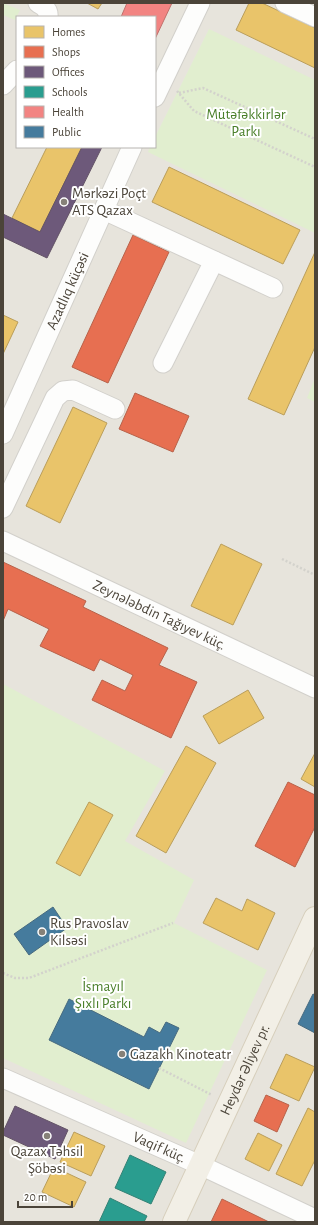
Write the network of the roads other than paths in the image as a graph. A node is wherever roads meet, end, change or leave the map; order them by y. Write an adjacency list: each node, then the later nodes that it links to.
1 (38, 3): 4 (street)
2 (200, 3): 8 (street)
3 (285, 3): 5 (street)
4 (48, 16)
5 (315, 17)
6 (16, 71): 7 (street)
7 (3, 85)
8 (156, 95)
9 (132, 148): 10 (street, Azadlıq küçəsi)
10 (104, 210): 11 (street); 15 (street, Azadlıq küçəsi)
11 (214, 261): 12 (street); 13 (street)
12 (273, 288)
13 (162, 363)
14 (115, 409): 16 (street)
15 (3, 434)
16 (3, 508)
17 (3, 541): 18 (street, Zeynələbdin Tağıyev küç.)
18 (315, 688)
19 (315, 918): 21 (main road, Heydər Əliyev pr.)
20 (3, 1078): 21 (street, Vaqif küç.)
21 (200, 1165): 22 (street, Vaqif küç.); 23 (main road, Heydər Əliyev pr.)
22 (315, 1219)
23 (174, 1222)

